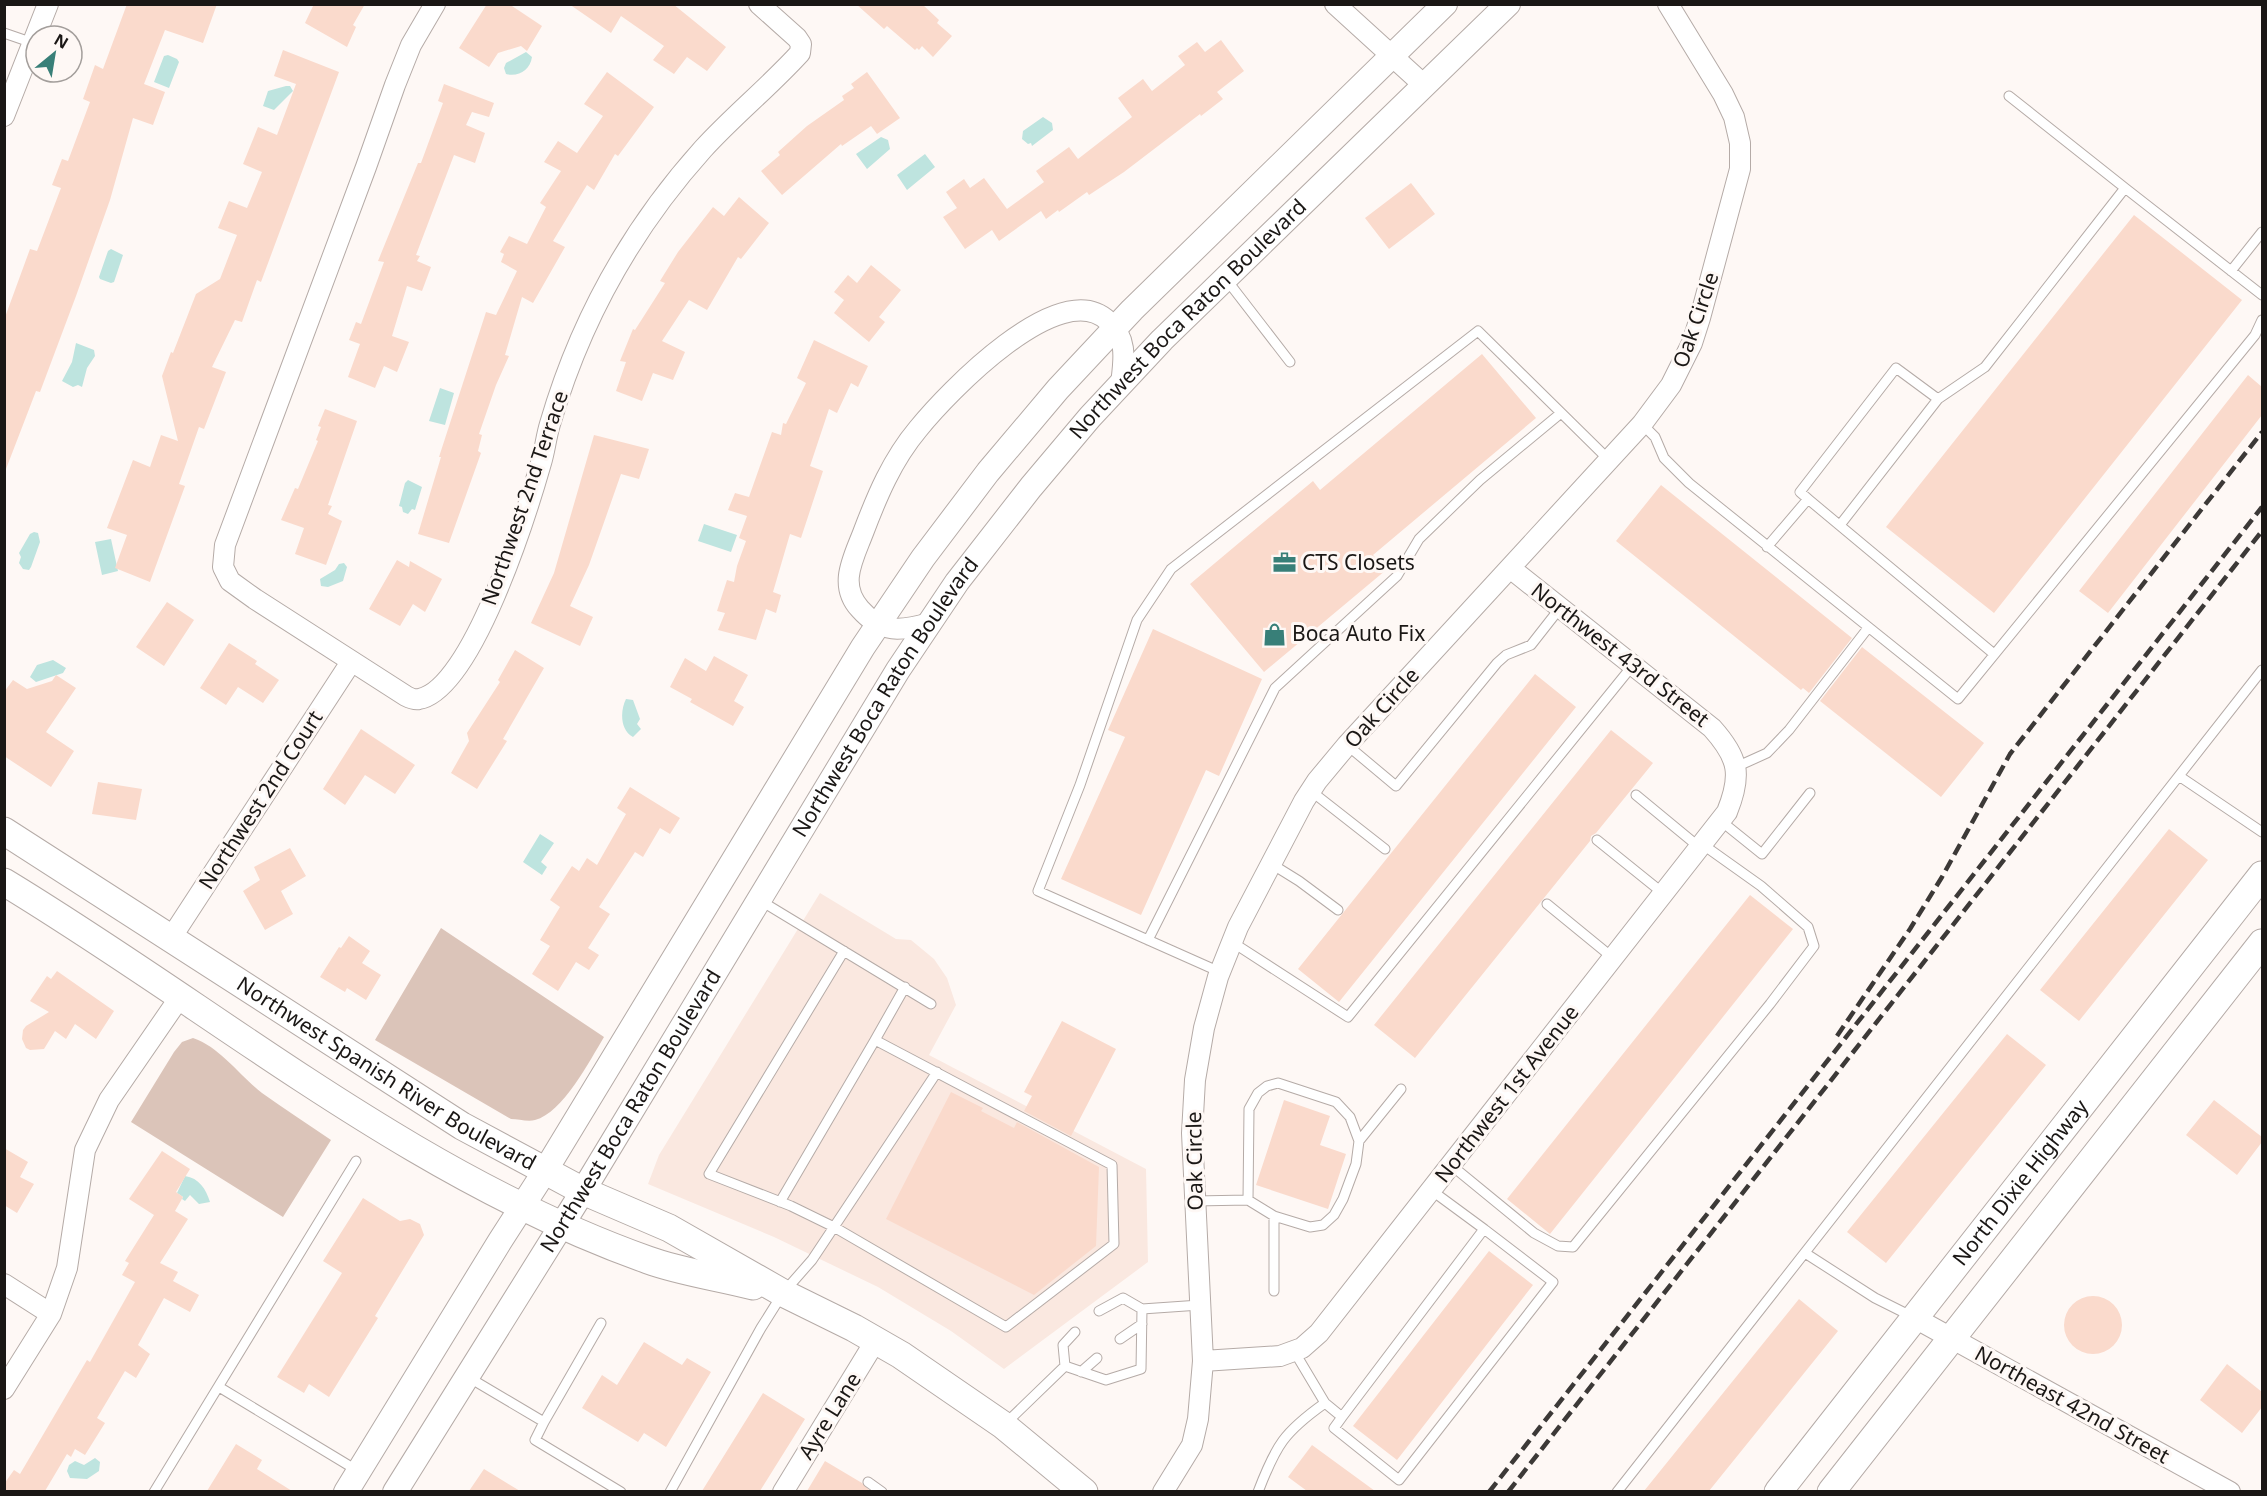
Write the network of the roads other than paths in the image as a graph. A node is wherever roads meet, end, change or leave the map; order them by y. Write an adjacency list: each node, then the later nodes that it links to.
1 (48, 4): 8 (street)
2 (435, 4): 38 (street, Northwest 2nd Terrace)
3 (759, 4): 38 (street, Northwest 2nd Terrace)
4 (1335, 4): 11 (street)
5 (1446, 4): 11 (street, Northwest Boca Raton Boulevard)
6 (1508, 4): 13 (street, Northwest Boca Raton Boulevard)
7 (1671, 6): 27 (street, Oak Circle)
8 (40, 24)
9 (4, 33): 10 (lane)
10 (24, 40)
11 (1392, 57): 13 (street); 22 (street, Northwest Boca Raton Boulevard)
12 (24, 66): 15 (street)
13 (1425, 86): 19 (street, Northwest Boca Raton Boulevard)
14 (2009, 96): 16 (lane)
15 (4, 116)
16 (2126, 188): 18 (lane); 25 (lane)
17 (2262, 232): 18 (lane)
18 (2231, 271): 20 (lane)
19 (1226, 279): 23 (lane); 24 (street, Northwest Boca Raton Boulevard)
20 (2262, 295)
21 (2262, 321): 37 (lane)
22 (1116, 328): 24 (street); 35 (street, Northwest Boca Raton Boulevard); 35 (street)
23 (1290, 362)
24 (1121, 384): 34 (street, Northwest Boca Raton Boulevard)
25 (1938, 399): 29 (lane); 30 (lane)
26 (1561, 413): 28 (lane); 62 (lane); 62 (lane)
27 (1642, 424): 28 (street, Oak Circle); 31 (lane)
28 (1609, 460): 32 (street, Oak Circle)
29 (1808, 499): 30 (lane); 31 (lane)
30 (1840, 525): 37 (lane)
31 (1767, 547): 36 (lane)
32 (1510, 568): 33 (street, Northwest 43rd Street); 41 (street, Oak Circle)
33 (1560, 608): 39 (street, Northwest 43rd Street); 41 (lane)
34 (930, 623): 35 (street); 58 (street, Northwest Boca Raton Boulevard)
35 (878, 625): 77 (street, Northwest Boca Raton Boulevard)
36 (1868, 628): 37 (lane); 43 (lane)
37 (1994, 654)
38 (351, 662): 61 (street, Northwest 2nd Court)
39 (1633, 665): 42 (street, Northwest 43rd Street); 63 (lane)
40 (2262, 670): 44 (lane)
41 (1347, 745): 45 (street, Oak Circle)
42 (1728, 745): 43 (street, Northwest 1st Avenue)
43 (1736, 767): 48 (street, Northwest 1st Avenue)
44 (2179, 776): 50 (lane); 88 (lane)
45 (1311, 791): 53 (lane); 54 (street, Oak Circle)
46 (1810, 793): 48 (lane)
47 (1636, 795): 52 (lane)
48 (1721, 820): 52 (street, Northwest 1st Avenue)
49 (4, 831): 61 (main road, Northwest Spanish River Boulevard)
50 (2262, 832)
51 (1597, 840): 57 (lane)
52 (1701, 846): 57 (street, Northwest 1st Avenue); 76 (lane)
53 (1385, 849)
54 (1270, 863): 60 (lane); 63 (street, Oak Circle)
55 (2262, 875): 96 (main road, North Dixie Highway)
56 (4, 882): 69 (main road, Northwest Spanish River Boulevard)
57 (1664, 894): 66 (street, Northwest 1st Avenue)
58 (759, 900): 65 (lane); 79 (street, Northwest Boca Raton Boulevard)
59 (1547, 904): 66 (lane)
60 (1338, 910)
61 (171, 938): 77 (main road, Northwest Spanish River Boulevard)
62 (1148, 940): 67 (lane)
63 (1232, 942): 67 (street, Oak Circle)
64 (2262, 943): 101 (main road, North Dixie Highway)
65 (844, 951): 68 (lane); 82 (lane)
66 (1613, 958): 76 (street, Northwest 1st Avenue)
67 (1220, 972): 81 (street, Oak Circle)
68 (905, 987): 70 (lane); 71 (lane)
69 (180, 997): 83 (main road, Northwest Spanish River Boulevard); 95 (street)
70 (932, 1004)
71 (875, 1040): 72 (lane); 82 (lane)
72 (937, 1072): 86 (lane); 86 (lane)
73 (1401, 1089): 74 (lane)
74 (1359, 1141): 80 (lane); 84 (lane)
75 (356, 1161): 109 (lane)
76 (1451, 1165): 78 (street, Northwest 1st Avenue)
77 (545, 1171): 79 (main road, Northwest Spanish River Boulevard); 83 (street, Northwest Boca Raton Boulevard)
78 (1431, 1190): 87 (lane); 103 (street, Northwest 1st Avenue)
79 (583, 1191): 85 (street, Northwest Boca Raton Boulevard); 91 (main road, Northwest Spanish River Boulevard)
80 (1248, 1200): 81 (lane); 84 (lane)
81 (1195, 1201): 92 (street, Oak Circle)
82 (780, 1202): 86 (lane)
83 (521, 1207): 85 (main road, Northwest Spanish River Boulevard); 115 (street, Northwest Boca Raton Boulevard)
84 (1274, 1216): 90 (lane)
85 (561, 1226): 91 (main road, Northwest Spanish River Boulevard); 108 (street, Northwest Boca Raton Boulevard)
86 (834, 1227): 91 (lane)
87 (1484, 1229): 112 (lane); 112 (lane)
88 (1805, 1253): 96 (lane); 127 (lane)
89 (4, 1284): 95 (street)
90 (1274, 1291)
91 (783, 1293): 102 (main road, Northwest Spanish River Boulevard); 121 (lane)
92 (1200, 1305): 93 (lane); 105 (street, Oak Circle)
93 (1142, 1309): 94 (lane); 98 (lane)
94 (1099, 1311)
95 (51, 1314): 110 (street)
96 (1915, 1318): 101 (street, Northeast 42nd Street); 128 (main road, North Dixie Highway)
97 (601, 1323): 113 (lane)
98 (1142, 1324): 100 (lane); 107 (lane)
99 (1075, 1332): 106 (lane)
100 (1120, 1339)
101 (1950, 1339): 129 (main road, North Dixie Highway); 130 (street, Northeast 42nd Street)
102 (876, 1340): 114 (main road, Northwest Spanish River Boulevard); 122 (street, Ayre Lane)
103 (1294, 1351): 105 (street, Northwest 1st Avenue); 111 (lane)
104 (1096, 1358): 107 (lane)
105 (1203, 1361): 125 (street, Oak Circle)
106 (1065, 1366): 107 (lane); 114 (lane)
107 (1081, 1372)
108 (466, 1376): 113 (lane); 119 (street, Northwest Boca Raton Boulevard)
109 (219, 1387): 115 (lane); 117 (lane)
110 (4, 1389)
111 (1325, 1403): 112 (lane); 126 (lane)
112 (1342, 1417)
113 (544, 1422): 120 (lane)
114 (1003, 1425): 124 (main road, Northwest Spanish River Boulevard)
115 (358, 1471): 118 (street, Northwest Boca Raton Boulevard)
116 (868, 1482): 123 (lane)
117 (154, 1491)
118 (346, 1491)
119 (394, 1491)
120 (621, 1491)
121 (670, 1491)
122 (783, 1491)
123 (882, 1491)
124 (1084, 1491)
125 (1163, 1491)
126 (1258, 1491)
127 (1617, 1491)
128 (1778, 1491)
129 (1831, 1491)
130 (2230, 1491)

